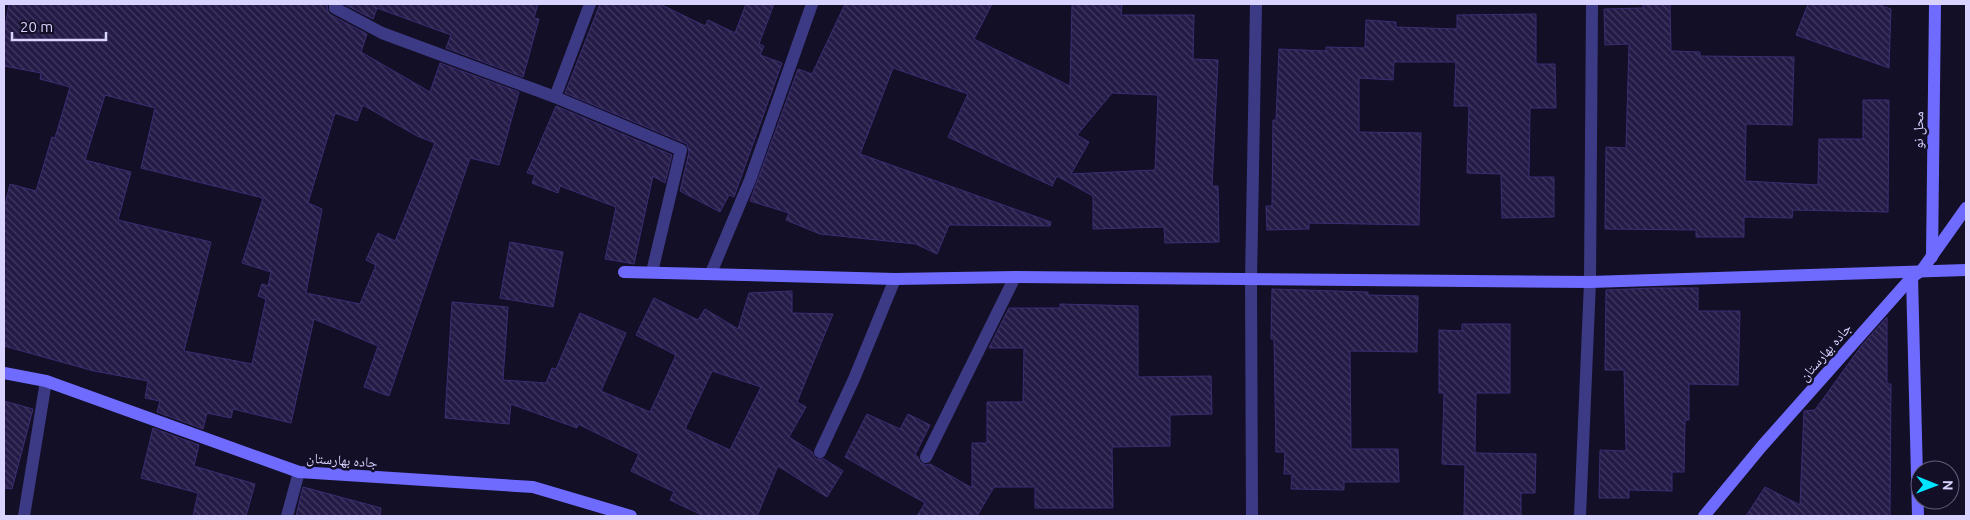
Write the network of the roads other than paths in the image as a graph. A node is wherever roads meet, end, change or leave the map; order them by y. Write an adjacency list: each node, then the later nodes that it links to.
1 (335, 4): 7 (street)
2 (590, 4): 7 (street)
3 (812, 4): 13 (street)
4 (1256, 4): 17 (street)
5 (1592, 4): 18 (street)
6 (1935, 4): 9 (street, محل نو)
7 (555, 97): 12 (street)
8 (1966, 208): 9 (street, جاده بهارستان)
9 (1932, 257): 14 (street, جاده بهارستان)
10 (1966, 270): 14 (street)
11 (624, 272): 12 (street)
12 (652, 272): 13 (street)
13 (711, 273): 16 (street)
14 (1917, 274): 18 (street); 29 (street, جاده بهارستان); 30 (street)
15 (1015, 277): 16 (street); 17 (street); 22 (street)
16 (895, 279): 21 (street)
17 (1251, 280): 18 (street); 27 (street)
18 (1590, 282): 28 (street)
19 (4, 374): 20 (street, جاده بهارستان)
20 (46, 381): 23 (street, جاده بهارستان); 24 (street)
21 (820, 452)
22 (926, 457)
23 (299, 472): 25 (street); 26 (street, جاده بهارستان)
24 (24, 516)
25 (287, 516)
26 (630, 516)
27 (1252, 516)
28 (1580, 516)
29 (1704, 516)
30 (1918, 516)

